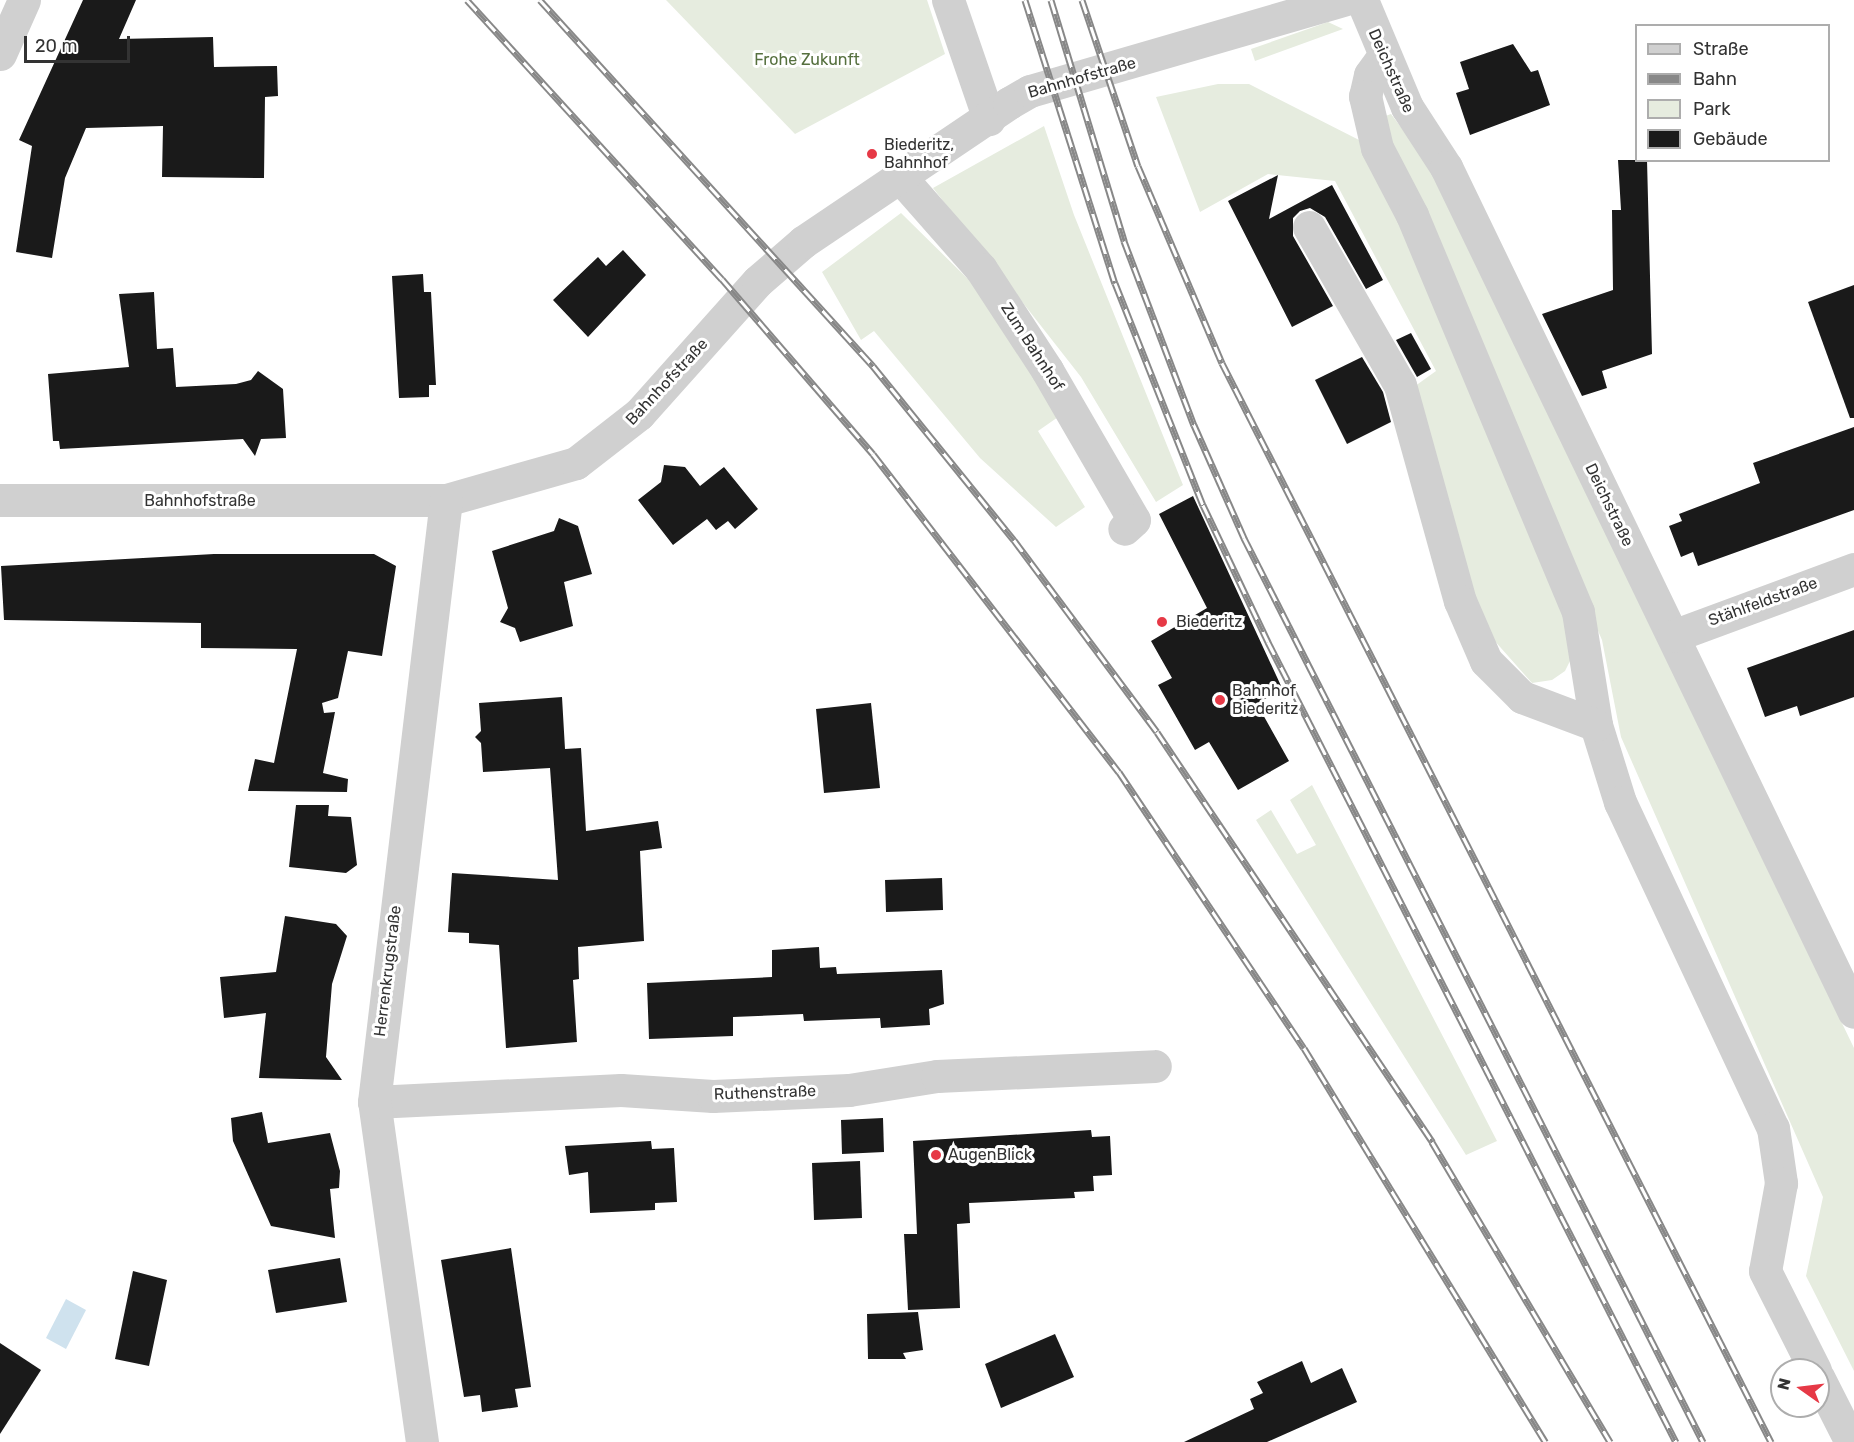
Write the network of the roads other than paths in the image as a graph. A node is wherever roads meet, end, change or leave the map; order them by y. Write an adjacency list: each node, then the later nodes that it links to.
1 (24, 0): 5 (street)
2 (948, 0): 7 (street)
3 (1344, 0): 7 (street, Bahnhofstraße)
4 (1362, 0): 6 (street, Deichstraße)
5 (0, 54)
6 (1383, 57): 14 (street, Deichstraße); 15 (street)
7 (989, 119): 8 (street, Bahnhofstraße)
8 (900, 178): 11 (street, Bahnhofstraße); 12 (street, Zum Bahnhof)
9 (1309, 227): 15 (street)
10 (0, 500): 11 (street, Bahnhofstraße)
11 (446, 500): 18 (street, Herrenkrugstraße)
12 (1124, 529)
13 (1854, 569): 14 (street, Stählfeldstraße)
14 (1673, 636): 16 (street, Deichstraße)
15 (1596, 725): 19 (street)
16 (1854, 1012)
17 (1155, 1066): 18 (street, Ruthenstraße)
18 (374, 1102): 21 (street, Herrenkrugstraße)
19 (1809, 1358)
20 (1830, 1401): 22 (street)
21 (422, 1442)
22 (1851, 1442)

